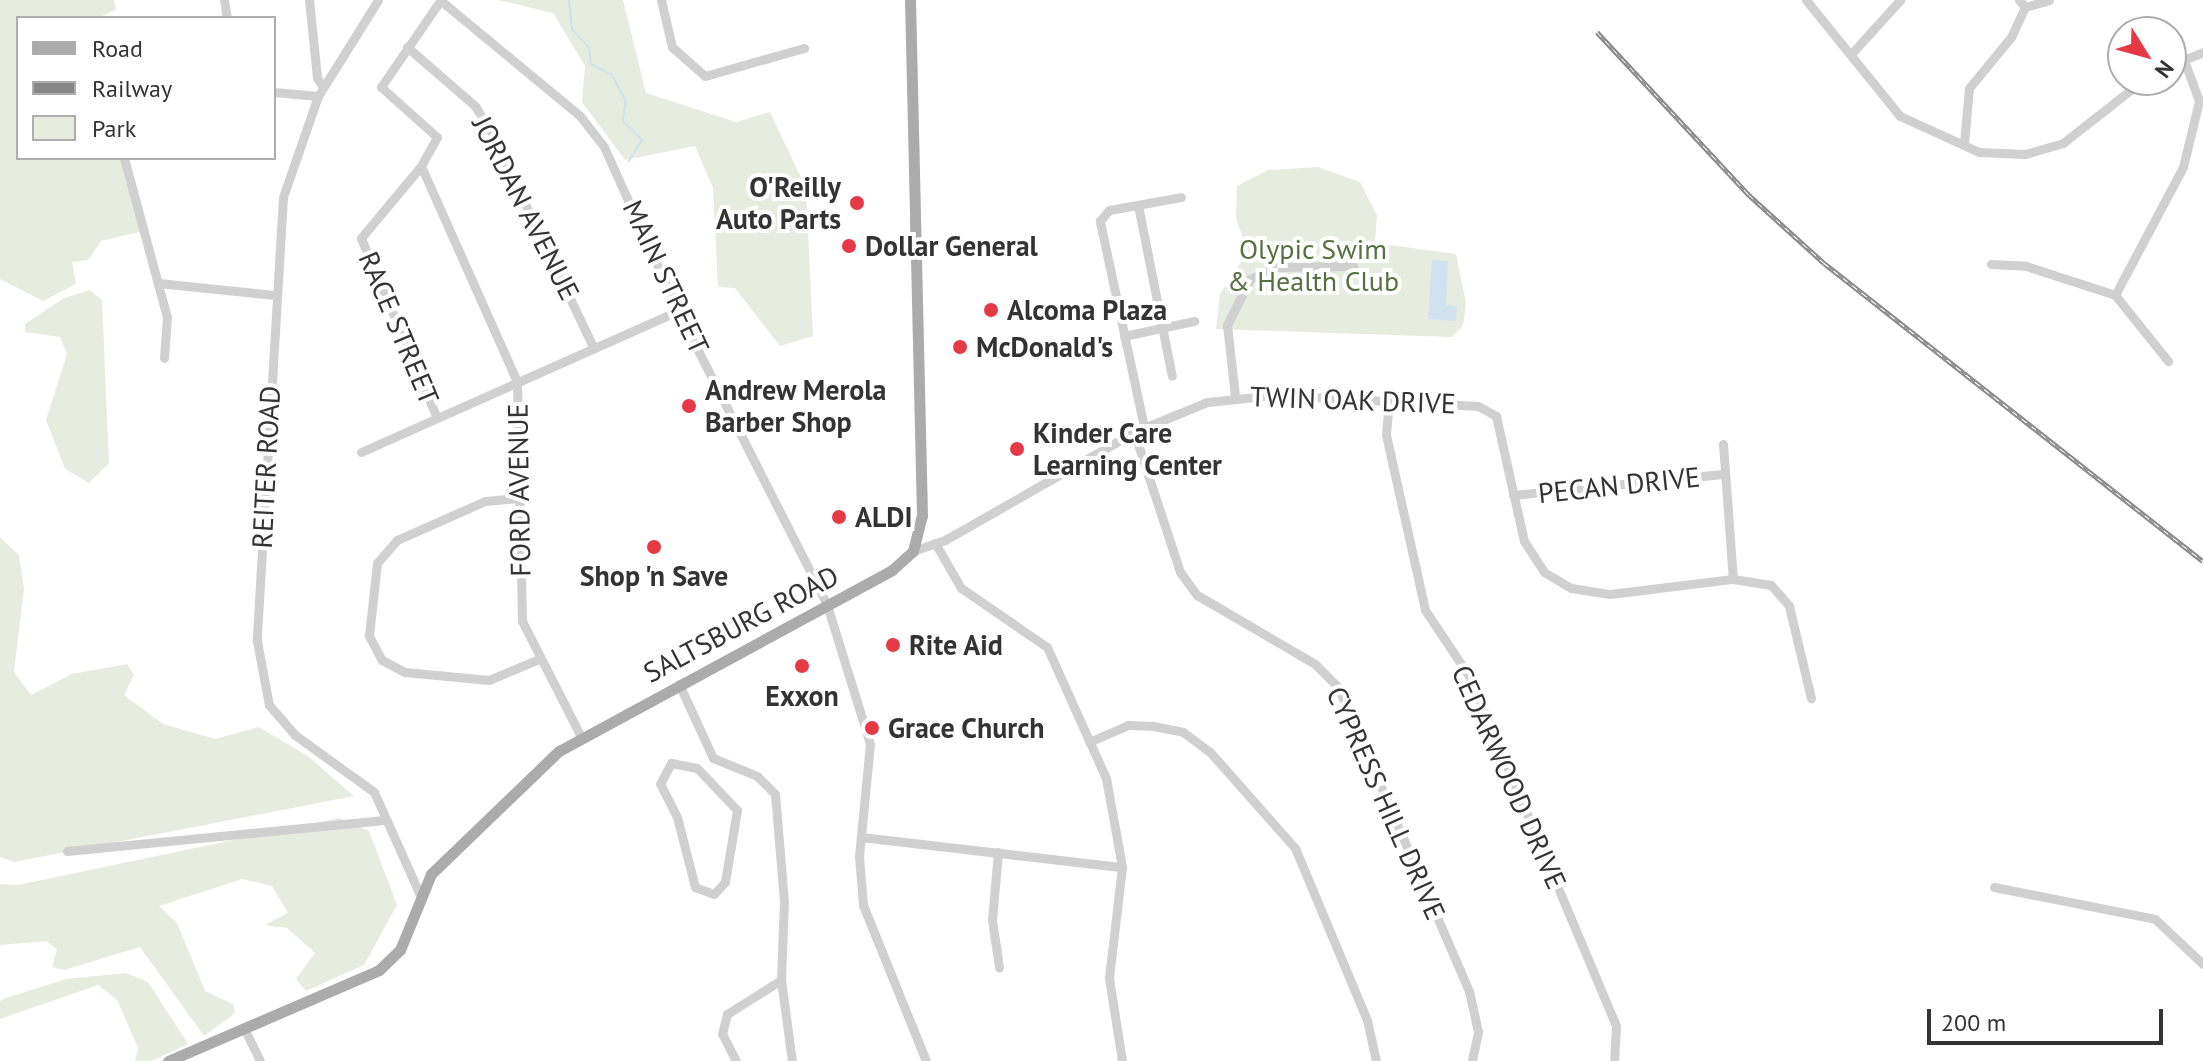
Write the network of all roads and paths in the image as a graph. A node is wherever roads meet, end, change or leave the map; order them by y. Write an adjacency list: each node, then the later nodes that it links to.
1 (309, 0): 14 (street)
2 (378, 0): 14 (street, REITER ROAD)
3 (440, 0): 10 (street); 27 (street, MAIN STREET)
4 (661, 0): 11 (street)
5 (910, 0): 47 (main road)
6 (1806, 0): 12 (street)
7 (1900, 0): 12 (street)
8 (2049, 0): 9 (street)
9 (2022, 4): 17 (street)
10 (407, 47): 19 (street); 31 (street, JORDAN AVENUE)
11 (804, 48)
12 (1852, 53): 17 (street)
13 (2187, 68): 26 (street)
14 (321, 91): 15 (street); 25 (street, REITER ROAD)
15 (276, 92)
16 (2124, 96): 17 (street)
17 (1964, 144)
18 (125, 160): 24 (street)
19 (421, 166): 35 (street, FORD AVENUE); 38 (street, RACE STREET)
20 (1181, 197): 21 (street)
21 (1138, 205): 29 (street); 30 (street)
22 (1991, 264): 26 (street)
23 (1353, 266): 36 (street)
24 (158, 283): 25 (street); 32 (street)
25 (275, 295): 57 (street, REITER ROAD)
26 (2115, 295): 33 (street)
27 (678, 311): 31 (street); 49 (street, MAIN STREET)
28 (1194, 321): 29 (street)
29 (1162, 328): 30 (street); 34 (street)
30 (1124, 336): 39 (street)
31 (594, 349): 35 (street)
32 (164, 358)
33 (2168, 361)
34 (1172, 376)
35 (517, 382): 38 (street); 45 (street, FORD AVENUE)
36 (1235, 396): 37 (street, TWIN OAK DRIVE); 39 (street, TWIN OAK DRIVE)
37 (1389, 400): 44 (street, TWIN OAK DRIVE); 78 (street, CEDARWOOD DRIVE)
38 (437, 418): 42 (street)
39 (1144, 427): 40 (street, TWIN OAK DRIVE)
40 (1134, 432): 46 (street, TWIN OAK DRIVE); 77 (street, CYPRESS HILL DRIVE)
41 (1723, 444): 43 (street)
42 (361, 452)
43 (1725, 474): 44 (street, PECAN DRIVE); 48 (street)
44 (1513, 495): 48 (street, TWIN OAK DRIVE)
45 (519, 498): 50 (street, FORD AVENUE); 50 (street)
46 (935, 543): 47 (street, TWIN OAK DRIVE); 54 (street)
47 (913, 551): 49 (main road, SALTSBURG ROAD)
48 (1733, 579): 52 (street, TWIN OAK DRIVE)
49 (827, 605): 51 (main road, SALTSBURG ROAD); 58 (street, MAIN STREET)
50 (539, 659): 53 (street, FORD AVENUE)
51 (679, 684): 53 (main road, SALTSBURG ROAD); 55 (street)
52 (1811, 698)
53 (581, 737): 63 (main road, SALTSBURG ROAD)
54 (1089, 742): 61 (street); 76 (street)
55 (711, 755): 56 (street); 66 (street)
56 (697, 768): 56 (street)
57 (386, 820): 59 (street); 63 (street, REITER ROAD)
58 (861, 837): 60 (street); 74 (street, MAIN STREET)
59 (67, 851)
60 (998, 852): 61 (street); 65 (street)
61 (1122, 867): 75 (street)
62 (1994, 887): 64 (street)
63 (420, 895): 69 (main road, SALTSBURG ROAD)
64 (2203, 964)
65 (999, 967)
66 (781, 980): 67 (street); 68 (street)
67 (765, 991): 68 (street); 72 (street)
68 (783, 999): 73 (street)
69 (244, 1028): 70 (main road, SALTSBURG ROAD); 71 (street)
70 (168, 1061)
71 (260, 1061)
72 (736, 1061)
73 (792, 1061)
74 (926, 1061)
75 (1122, 1061)
76 (1376, 1061)
77 (1472, 1061)
78 (1614, 1061)

